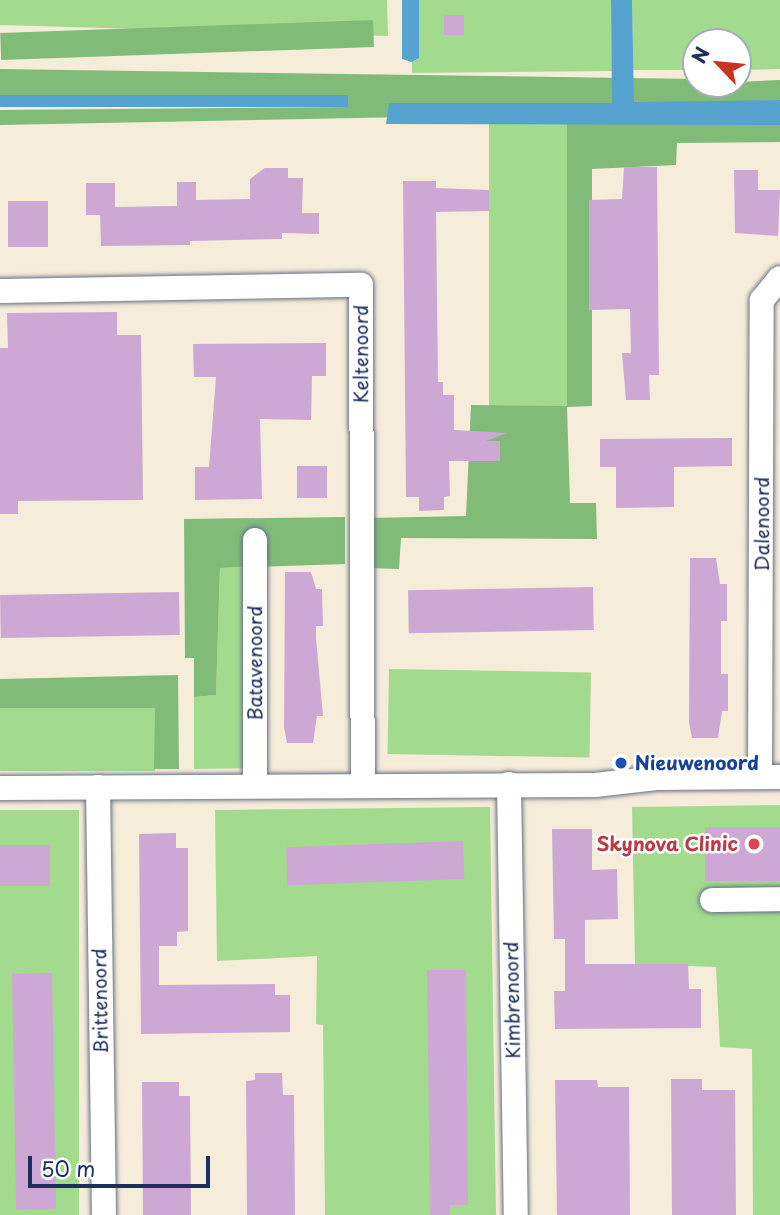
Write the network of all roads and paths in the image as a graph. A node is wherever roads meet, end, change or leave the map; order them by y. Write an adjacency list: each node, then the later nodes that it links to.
1 (780, 278): 4 (street, Dalenoord)
2 (0, 291): 6 (street, Keltenoord)
3 (255, 540): 8 (street, Batavenoord)
4 (771, 688): 5 (street, Dalenoord)
5 (770, 777): 7 (street)
6 (363, 784): 7 (street); 8 (street)
7 (509, 784): 14 (street, Kimbrenoord)
8 (256, 786): 9 (street)
9 (98, 787): 10 (street); 13 (street, Brittenoord)
10 (0, 788)
11 (780, 899): 12 (street)
12 (712, 900)
13 (104, 1215)
14 (516, 1215)

